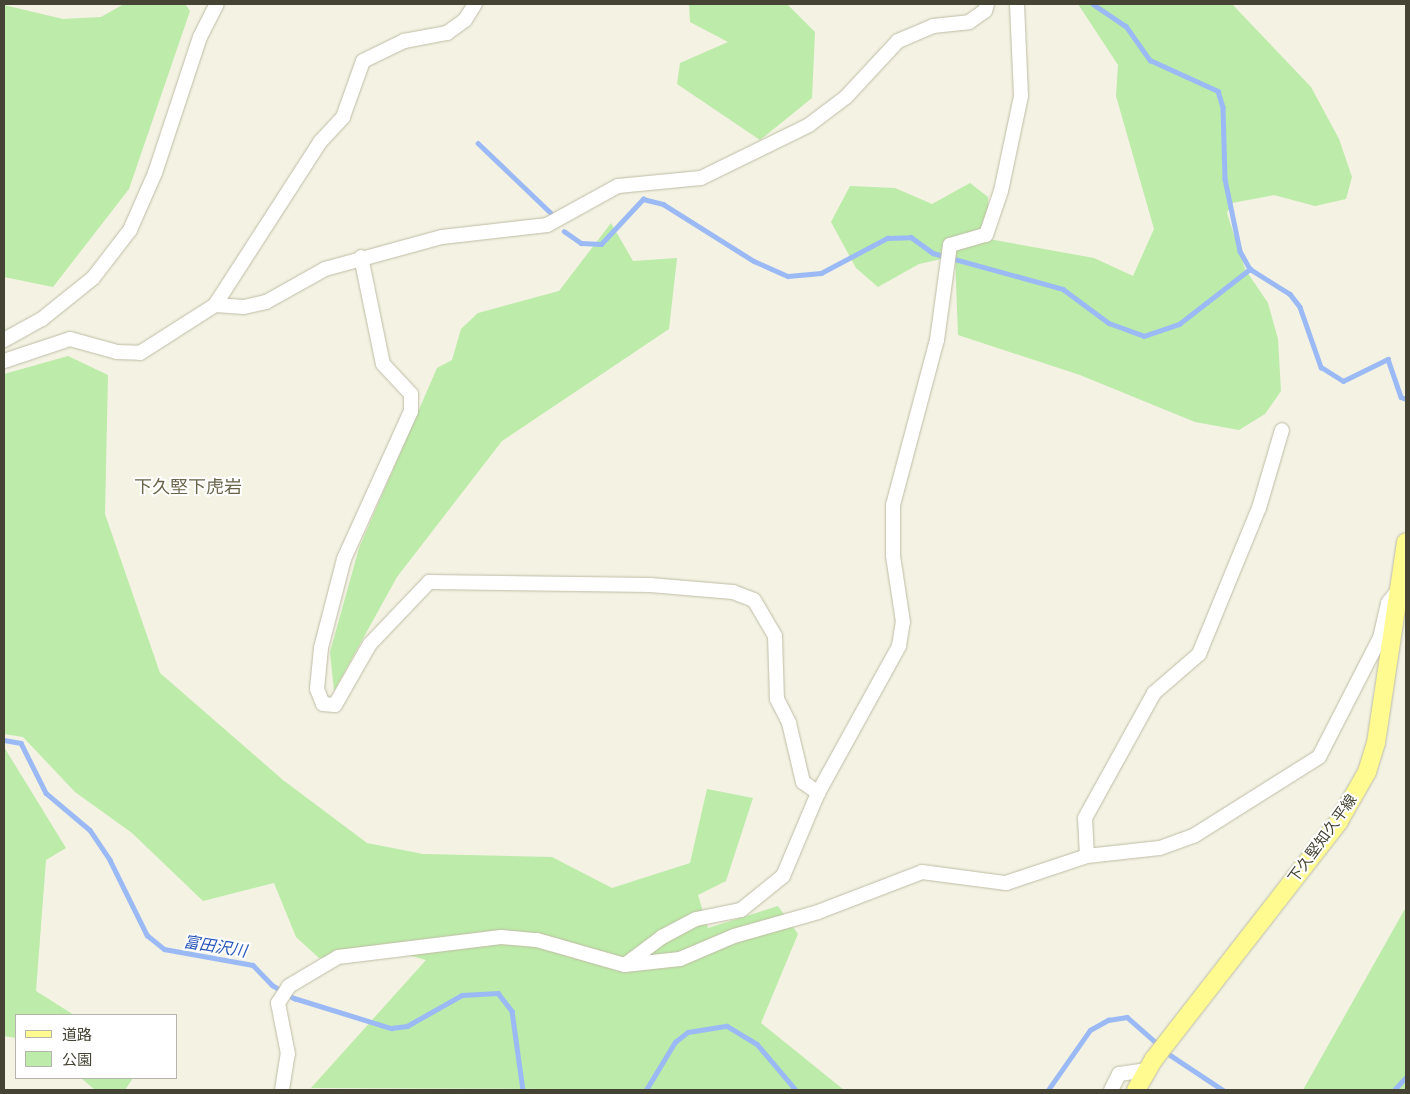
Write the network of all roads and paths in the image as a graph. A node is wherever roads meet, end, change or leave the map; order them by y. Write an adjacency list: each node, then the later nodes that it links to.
1 (217, 4): 7 (street)
2 (475, 4): 6 (street)
3 (987, 4): 5 (street)
4 (1017, 4): 12 (street)
5 (361, 258): 6 (street); 12 (street)
6 (215, 305): 8 (street)
7 (4, 340)
8 (4, 361)
9 (1282, 430): 13 (street)
10 (1406, 542): 11 (main road, 下久堅知久平線)
11 (1401, 588): 13 (street); 15 (main road, 下久堅知久平線)
12 (818, 793): 14 (street)
13 (1087, 856): 14 (street)
14 (625, 965): 16 (street)
15 (1150, 1065): 17 (street); 18 (main road, 下久堅知久平線)
16 (282, 1090)
17 (1111, 1090)
18 (1136, 1090)

